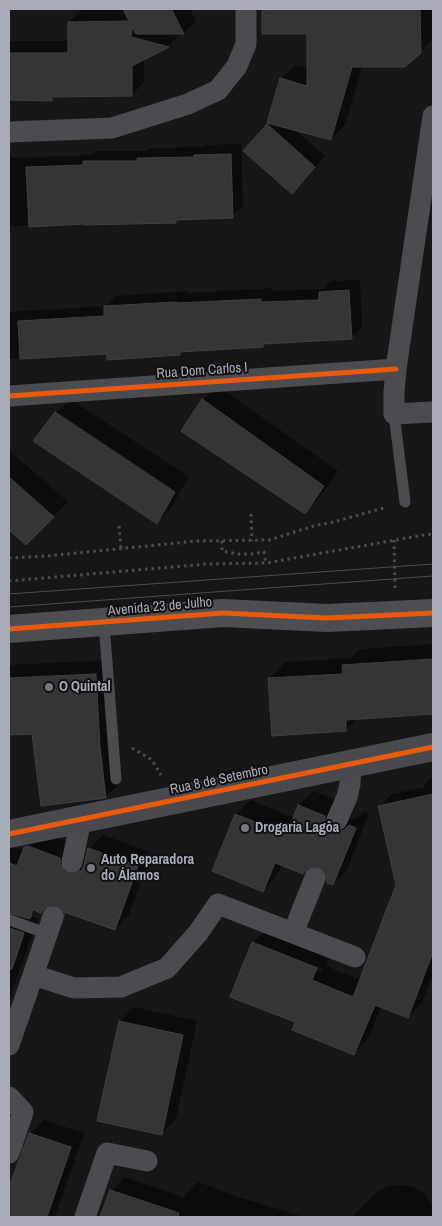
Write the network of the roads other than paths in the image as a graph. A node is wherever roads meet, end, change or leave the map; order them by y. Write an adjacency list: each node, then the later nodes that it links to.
1 (246, 9): 3 (street)
2 (433, 116): 4 (street)
3 (9, 132)
4 (429, 173): 5 (street)
5 (396, 369): 6 (street, Rua Dom Carlos I); 8 (street)
6 (9, 396)
7 (433, 412): 8 (street)
8 (394, 414): 9 (lane)
9 (405, 502)
10 (433, 614): 11 (main road, Avenida 23 de Julho)
11 (104, 623): 12 (main road, Avenida 23 de Julho); 15 (lane)
12 (9, 629)
13 (433, 747): 14 (street, Rua 8 de Setembro)
14 (350, 764): 16 (street, Rua 8 de Setembro); 17 (street)
15 (116, 779)
16 (81, 820): 18 (street, Rua 8 de Setembro); 19 (street)
17 (337, 820)
18 (9, 834)
19 (72, 862)
20 (315, 878): 23 (street)
21 (10, 920): 22 (lane)
22 (51, 925): 25 (street)
23 (293, 932): 24 (street); 25 (street)
24 (355, 957)
25 (33, 975): 26 (street)
26 (9, 1046)
27 (9, 1097): 28 (street)
28 (9, 1153)
29 (148, 1162): 30 (street)
30 (85, 1217)

